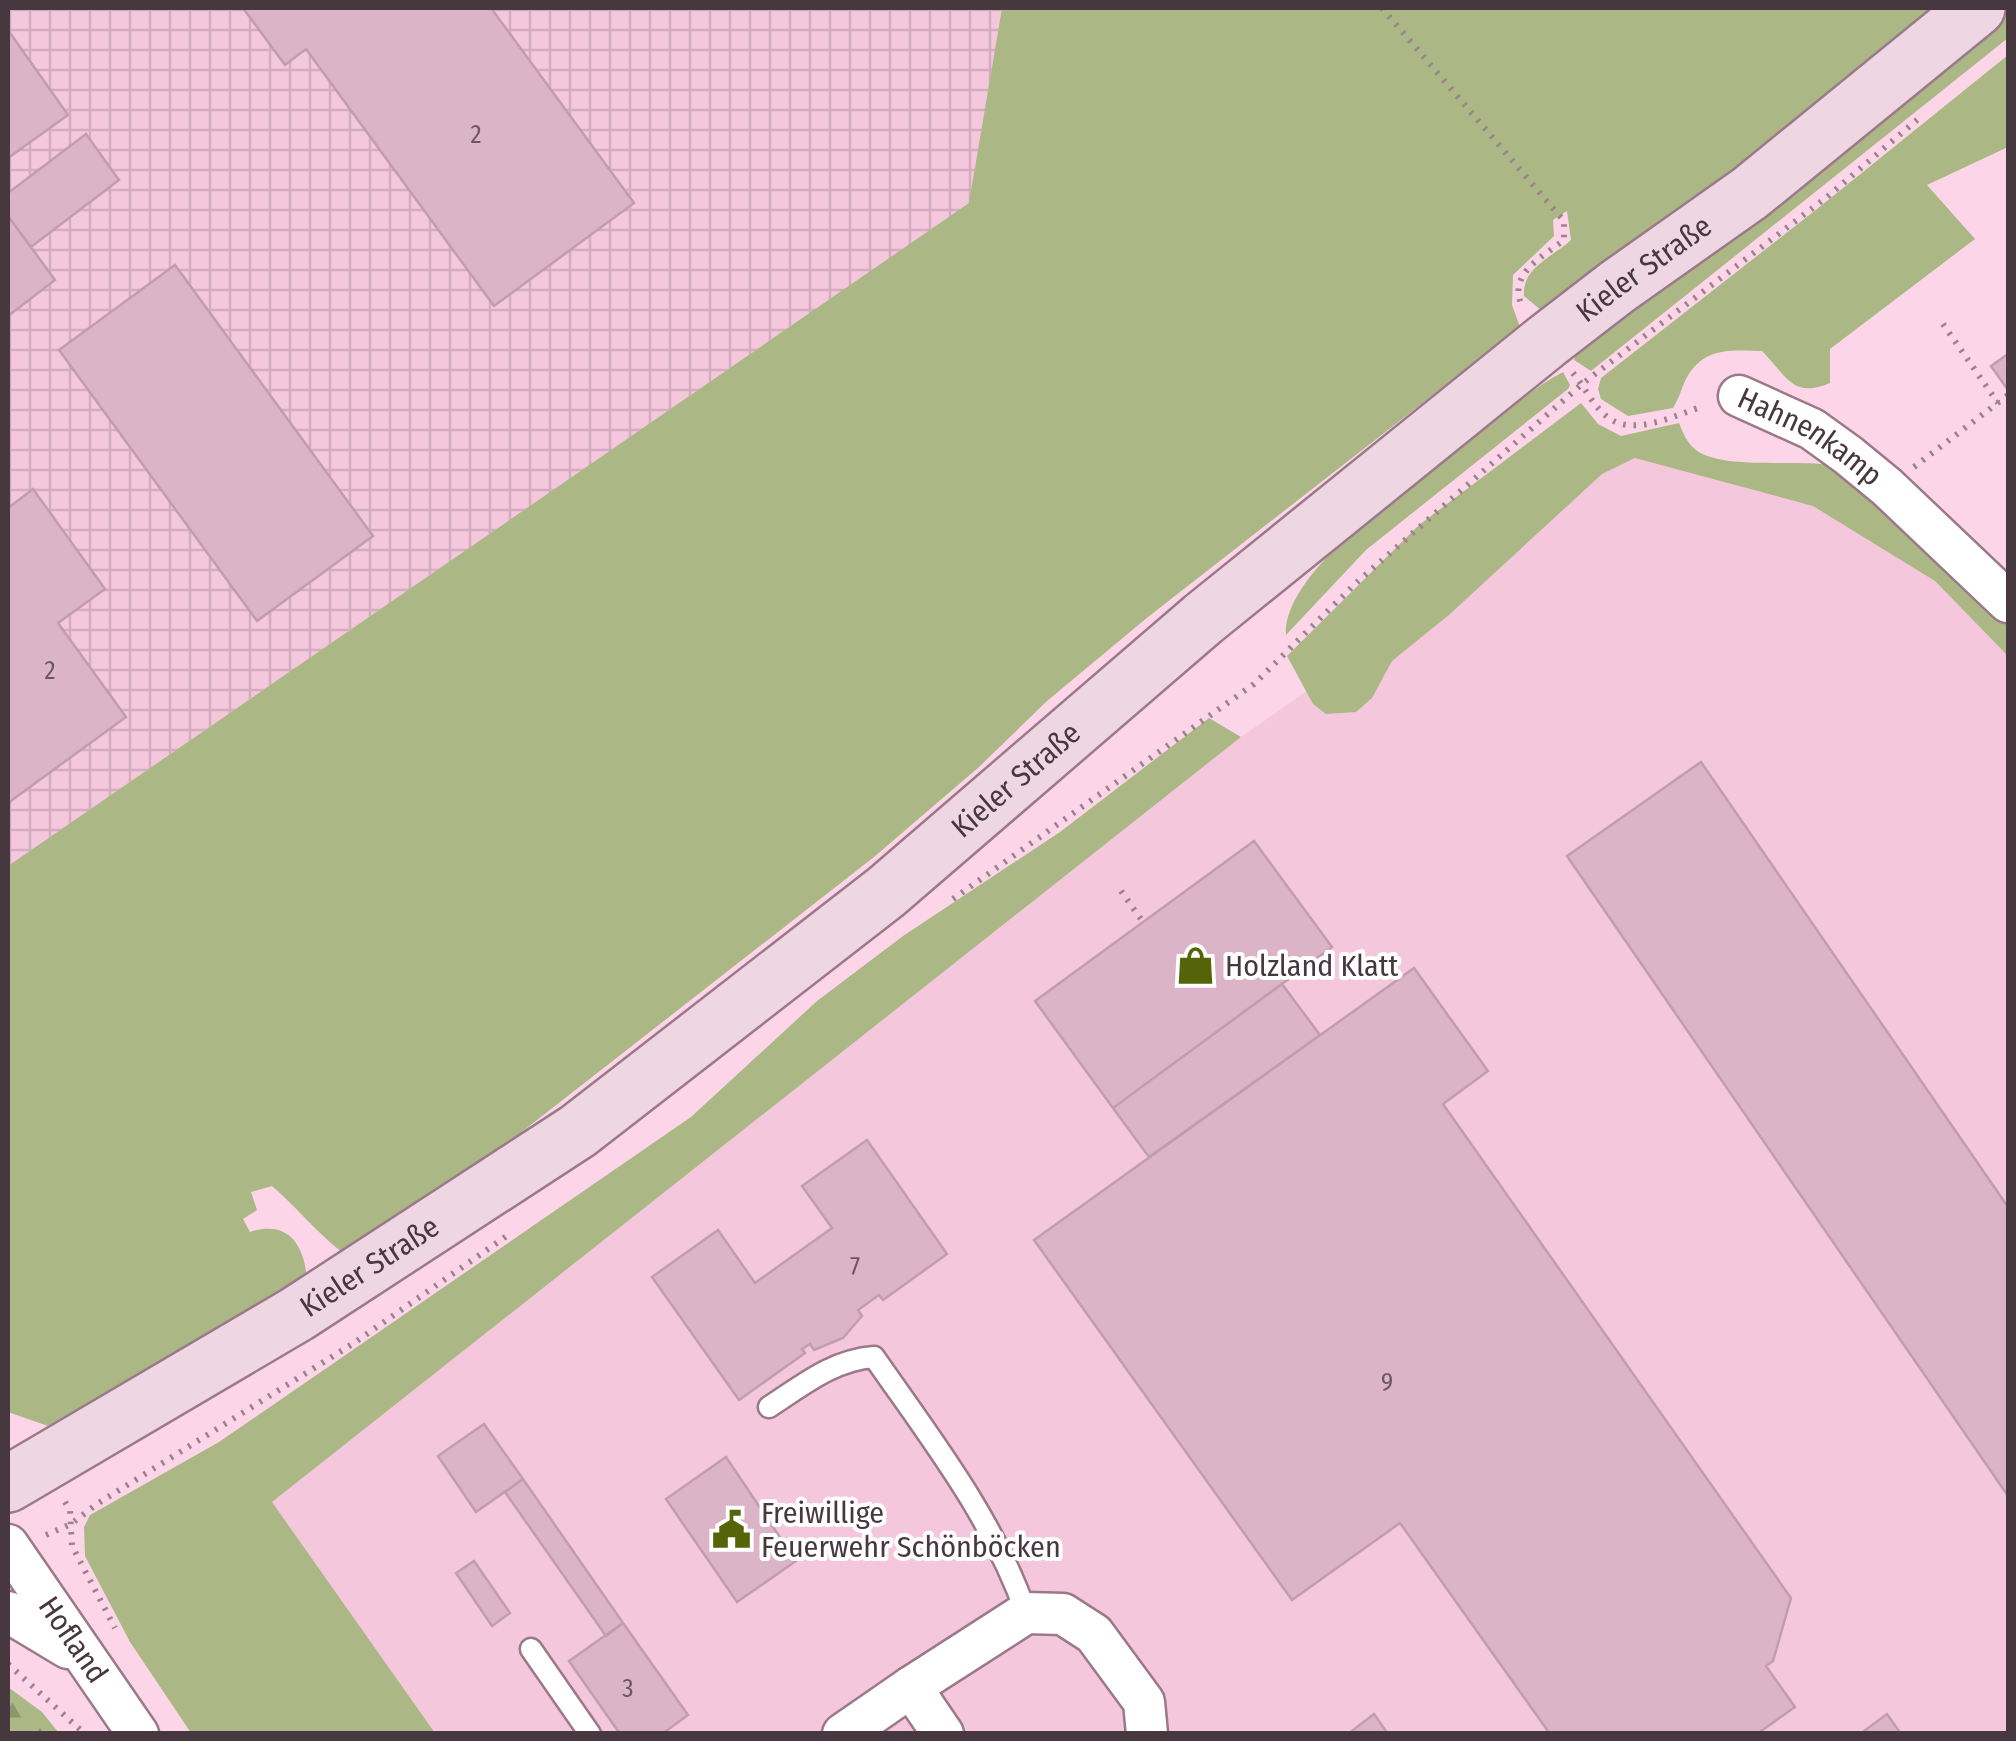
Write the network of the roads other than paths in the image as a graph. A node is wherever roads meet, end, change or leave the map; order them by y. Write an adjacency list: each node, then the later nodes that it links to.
1 (1978, 8): 5 (main road, Kieler Straße)
2 (1739, 396): 3 (street, Hahnenkamp)
3 (2008, 602)
4 (769, 1407): 8 (lane)
5 (25, 1475)
6 (8, 1545): 10 (street, Hofland)
7 (8, 1612): 10 (street)
8 (1026, 1612): 11 (street); 16 (street)
9 (532, 1649): 13 (lane)
10 (84, 1658): 12 (street, Hofland)
11 (912, 1686): 14 (street); 15 (street)
12 (138, 1734)
13 (590, 1734)
14 (843, 1734)
15 (944, 1734)
16 (1147, 1734)

